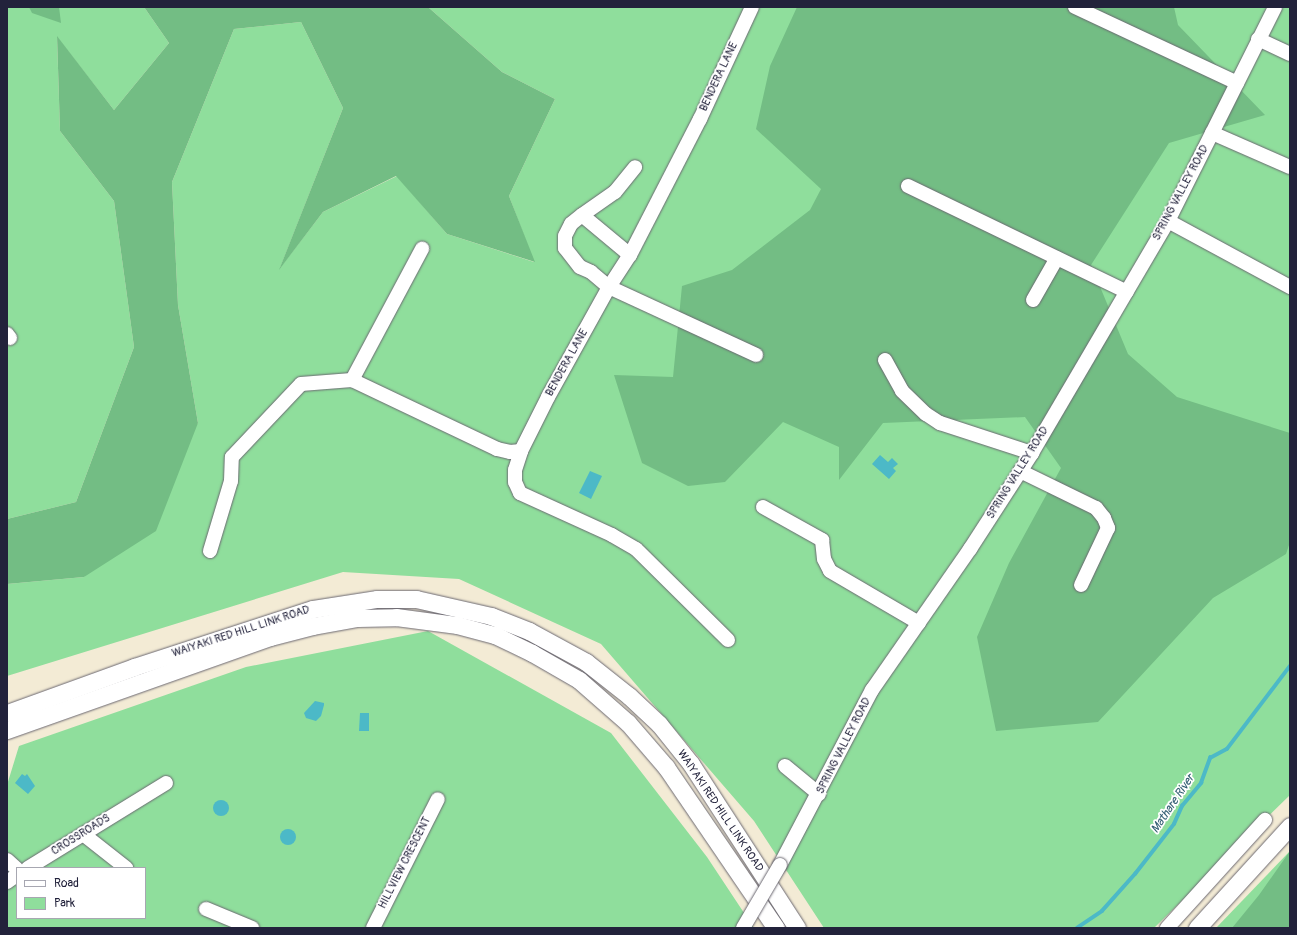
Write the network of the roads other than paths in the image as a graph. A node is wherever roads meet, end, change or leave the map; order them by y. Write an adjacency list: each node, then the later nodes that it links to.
1 (752, 7): 14 (street, BENDERA LANE)
2 (1075, 7): 6 (street)
3 (1275, 7): 4 (street, SPRING VALLEY ROAD)
4 (1258, 39): 5 (street); 6 (street, SPRING VALLEY ROAD)
5 (1290, 54)
6 (1237, 83): 7 (street, SPRING VALLEY ROAD)
7 (1212, 134): 9 (street); 12 (street, SPRING VALLEY ROAD)
8 (635, 166): 11 (street)
9 (1290, 167)
10 (908, 186): 15 (street)
11 (582, 215): 14 (street); 16 (street)
12 (1168, 221): 17 (street); 18 (street, SPRING VALLEY ROAD)
13 (422, 249): 22 (street)
14 (630, 255): 16 (street, BENDERA LANE)
15 (1057, 258): 18 (street); 19 (street)
16 (609, 287): 20 (street); 23 (street, BENDERA LANE)
17 (1290, 287)
18 (1127, 292): 24 (street, SPRING VALLEY ROAD)
19 (1033, 300)
20 (756, 355)
21 (885, 360): 24 (street)
22 (352, 380): 23 (street); 27 (street)
23 (521, 451): 30 (street, BENDERA LANE)
24 (1032, 453): 25 (street, SPRING VALLEY ROAD)
25 (1020, 471): 28 (street); 29 (street, SPRING VALLEY ROAD)
26 (763, 507): 29 (street)
27 (210, 551)
28 (1081, 585)
29 (919, 623): 35 (street, SPRING VALLEY ROAD)
30 (728, 640)
31 (7, 714): 51 (main road, WAIYAKI RED HILL LINK ROAD)
32 (7, 730): 50 (main road, WAIYAKI RED HILL LINK ROAD)
33 (785, 766): 35 (street)
34 (166, 783): 39 (street, CROSSROADS)
35 (819, 794): 49 (street, SPRING VALLEY ROAD, bridge)
36 (438, 799): 48 (street, HILLVIEW CRESCENT)
37 (1265, 820): 52 (street)
38 (1290, 826): 53 (main road)
39 (83, 834): 41 (street, CROSSROADS); 42 (street)
40 (7, 860): 43 (street)
41 (30, 867)
42 (125, 867)
43 (16, 868)
44 (16, 876): 45 (street)
45 (7, 882)
46 (206, 909): 47 (street)
47 (252, 928)
48 (373, 928)
49 (743, 928)
50 (776, 928)
51 (797, 928)
52 (1167, 928)
53 (1197, 928)

